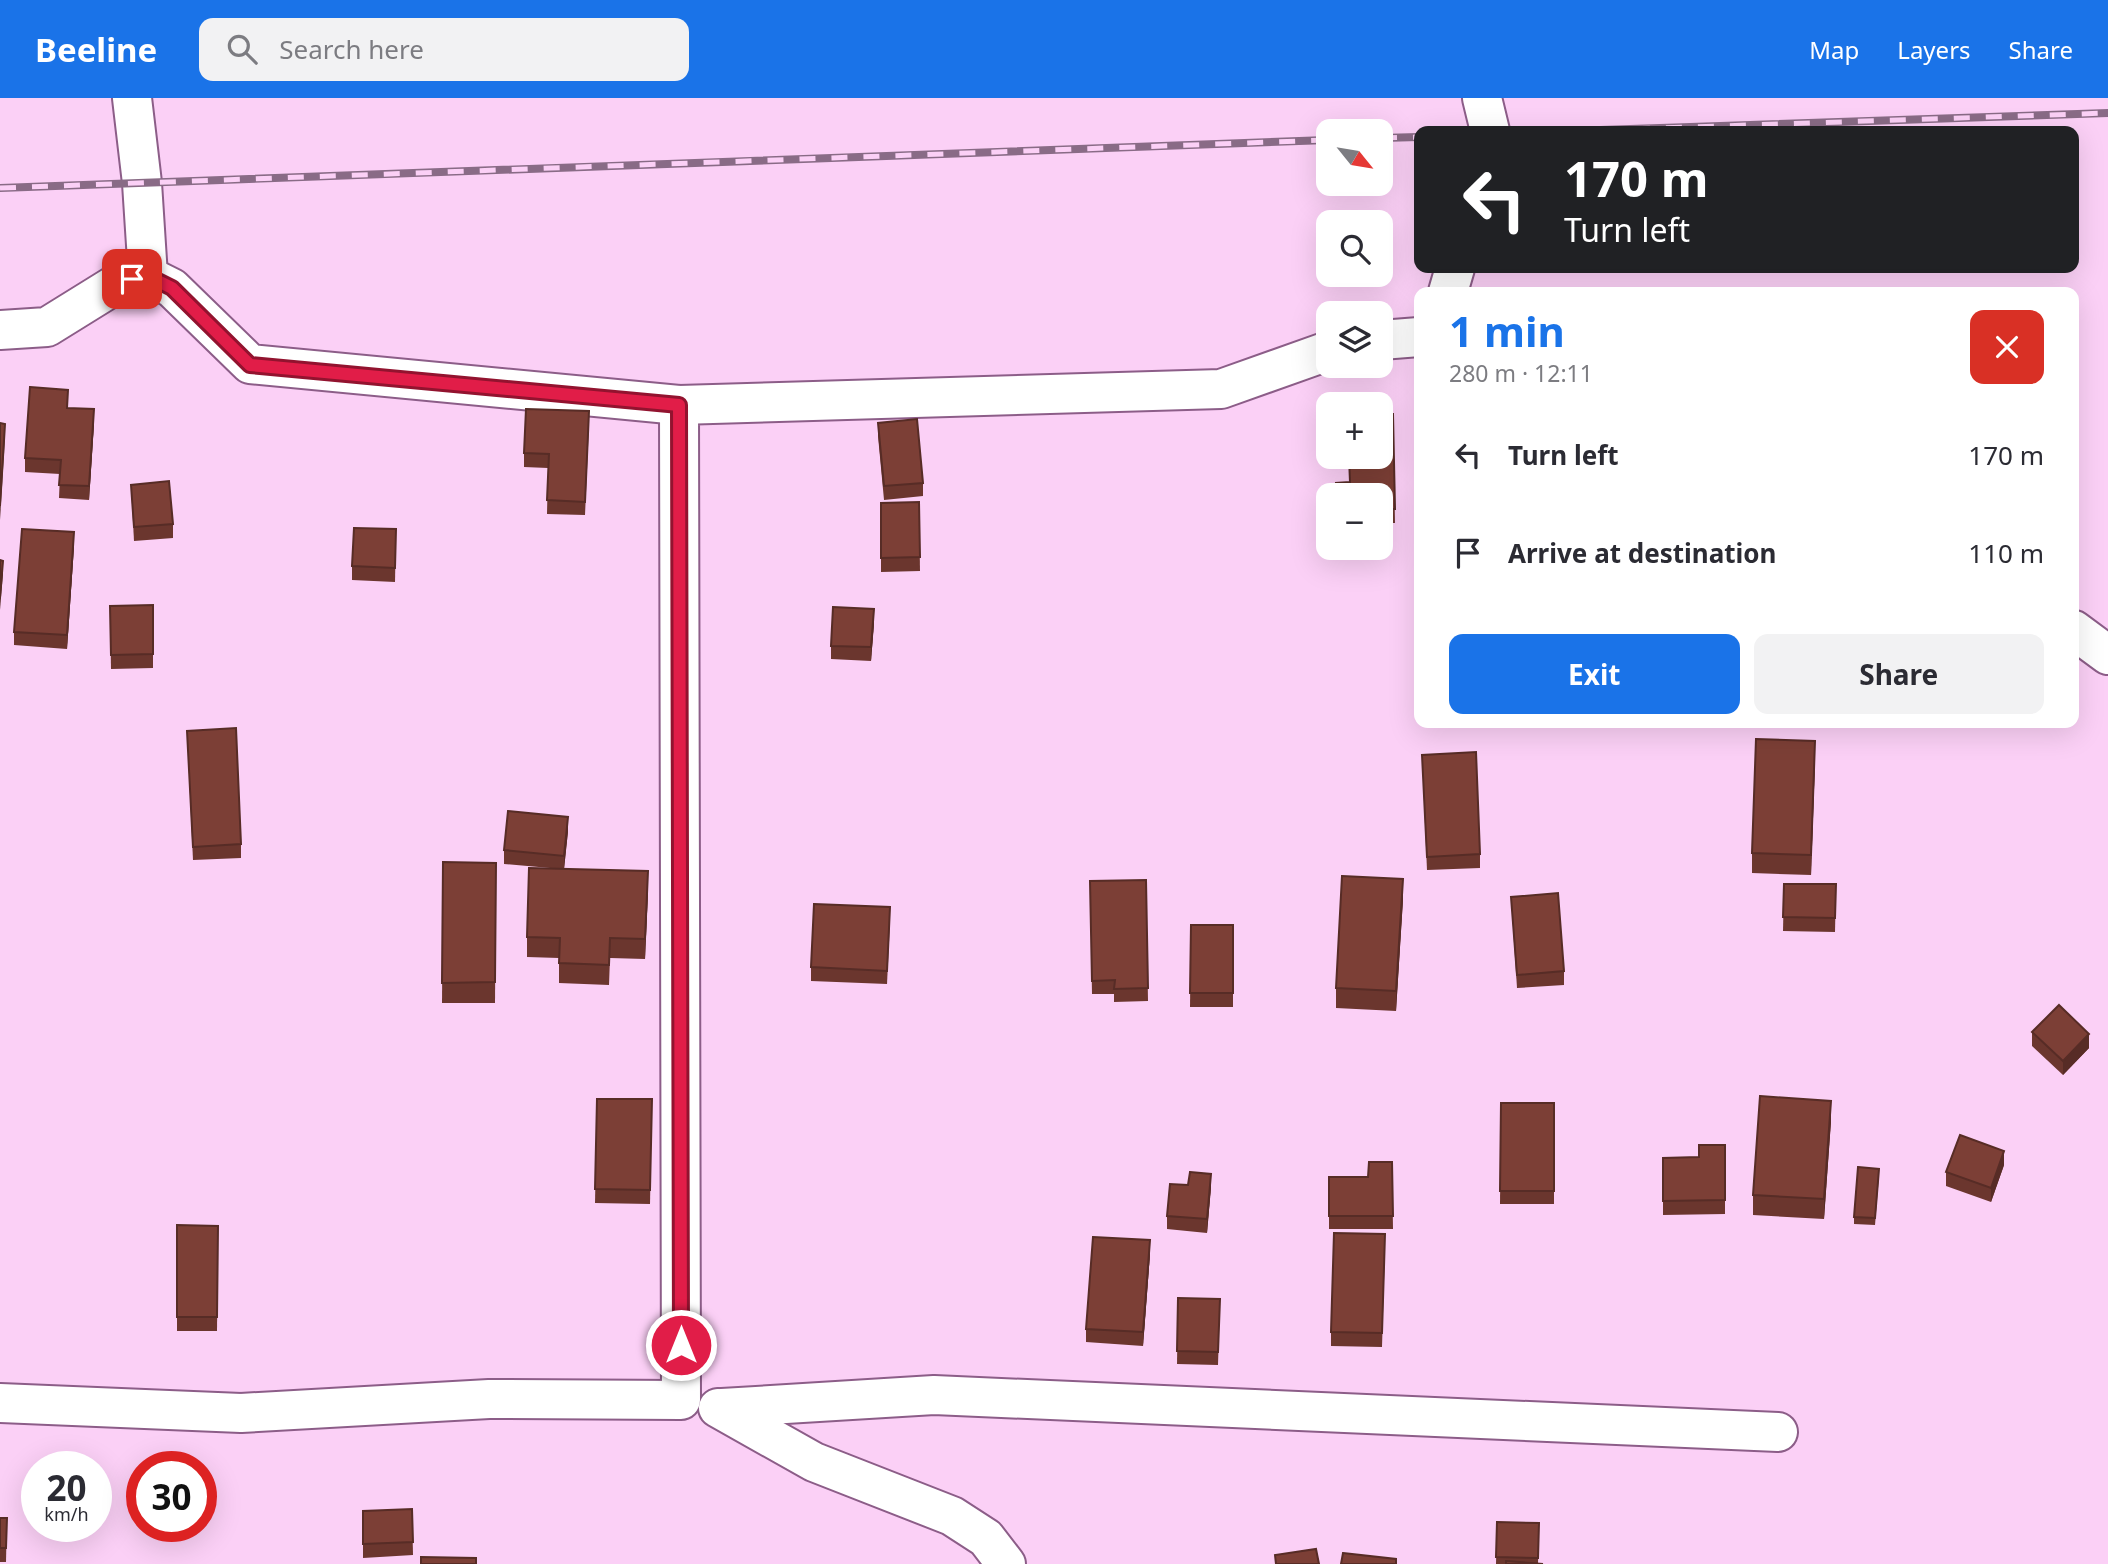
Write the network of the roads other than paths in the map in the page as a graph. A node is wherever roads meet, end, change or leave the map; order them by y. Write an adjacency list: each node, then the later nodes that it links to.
1 (132, 98): 4 (street)
2 (1482, 98): 3 (street)
3 (1489, 126)
4 (148, 276): 5 (street); 9 (street)
5 (0, 330)
6 (1414, 337): 7 (street)
7 (1393, 339)
8 (1316, 355): 9 (street)
9 (679, 405): 12 (street)
10 (2079, 634): 11 (street)
11 (2108, 655)
12 (681, 1400): 13 (street); 14 (street)
13 (0, 1403)
14 (722, 1409): 15 (street); 16 (street)
15 (1778, 1432)
16 (1006, 1564)

